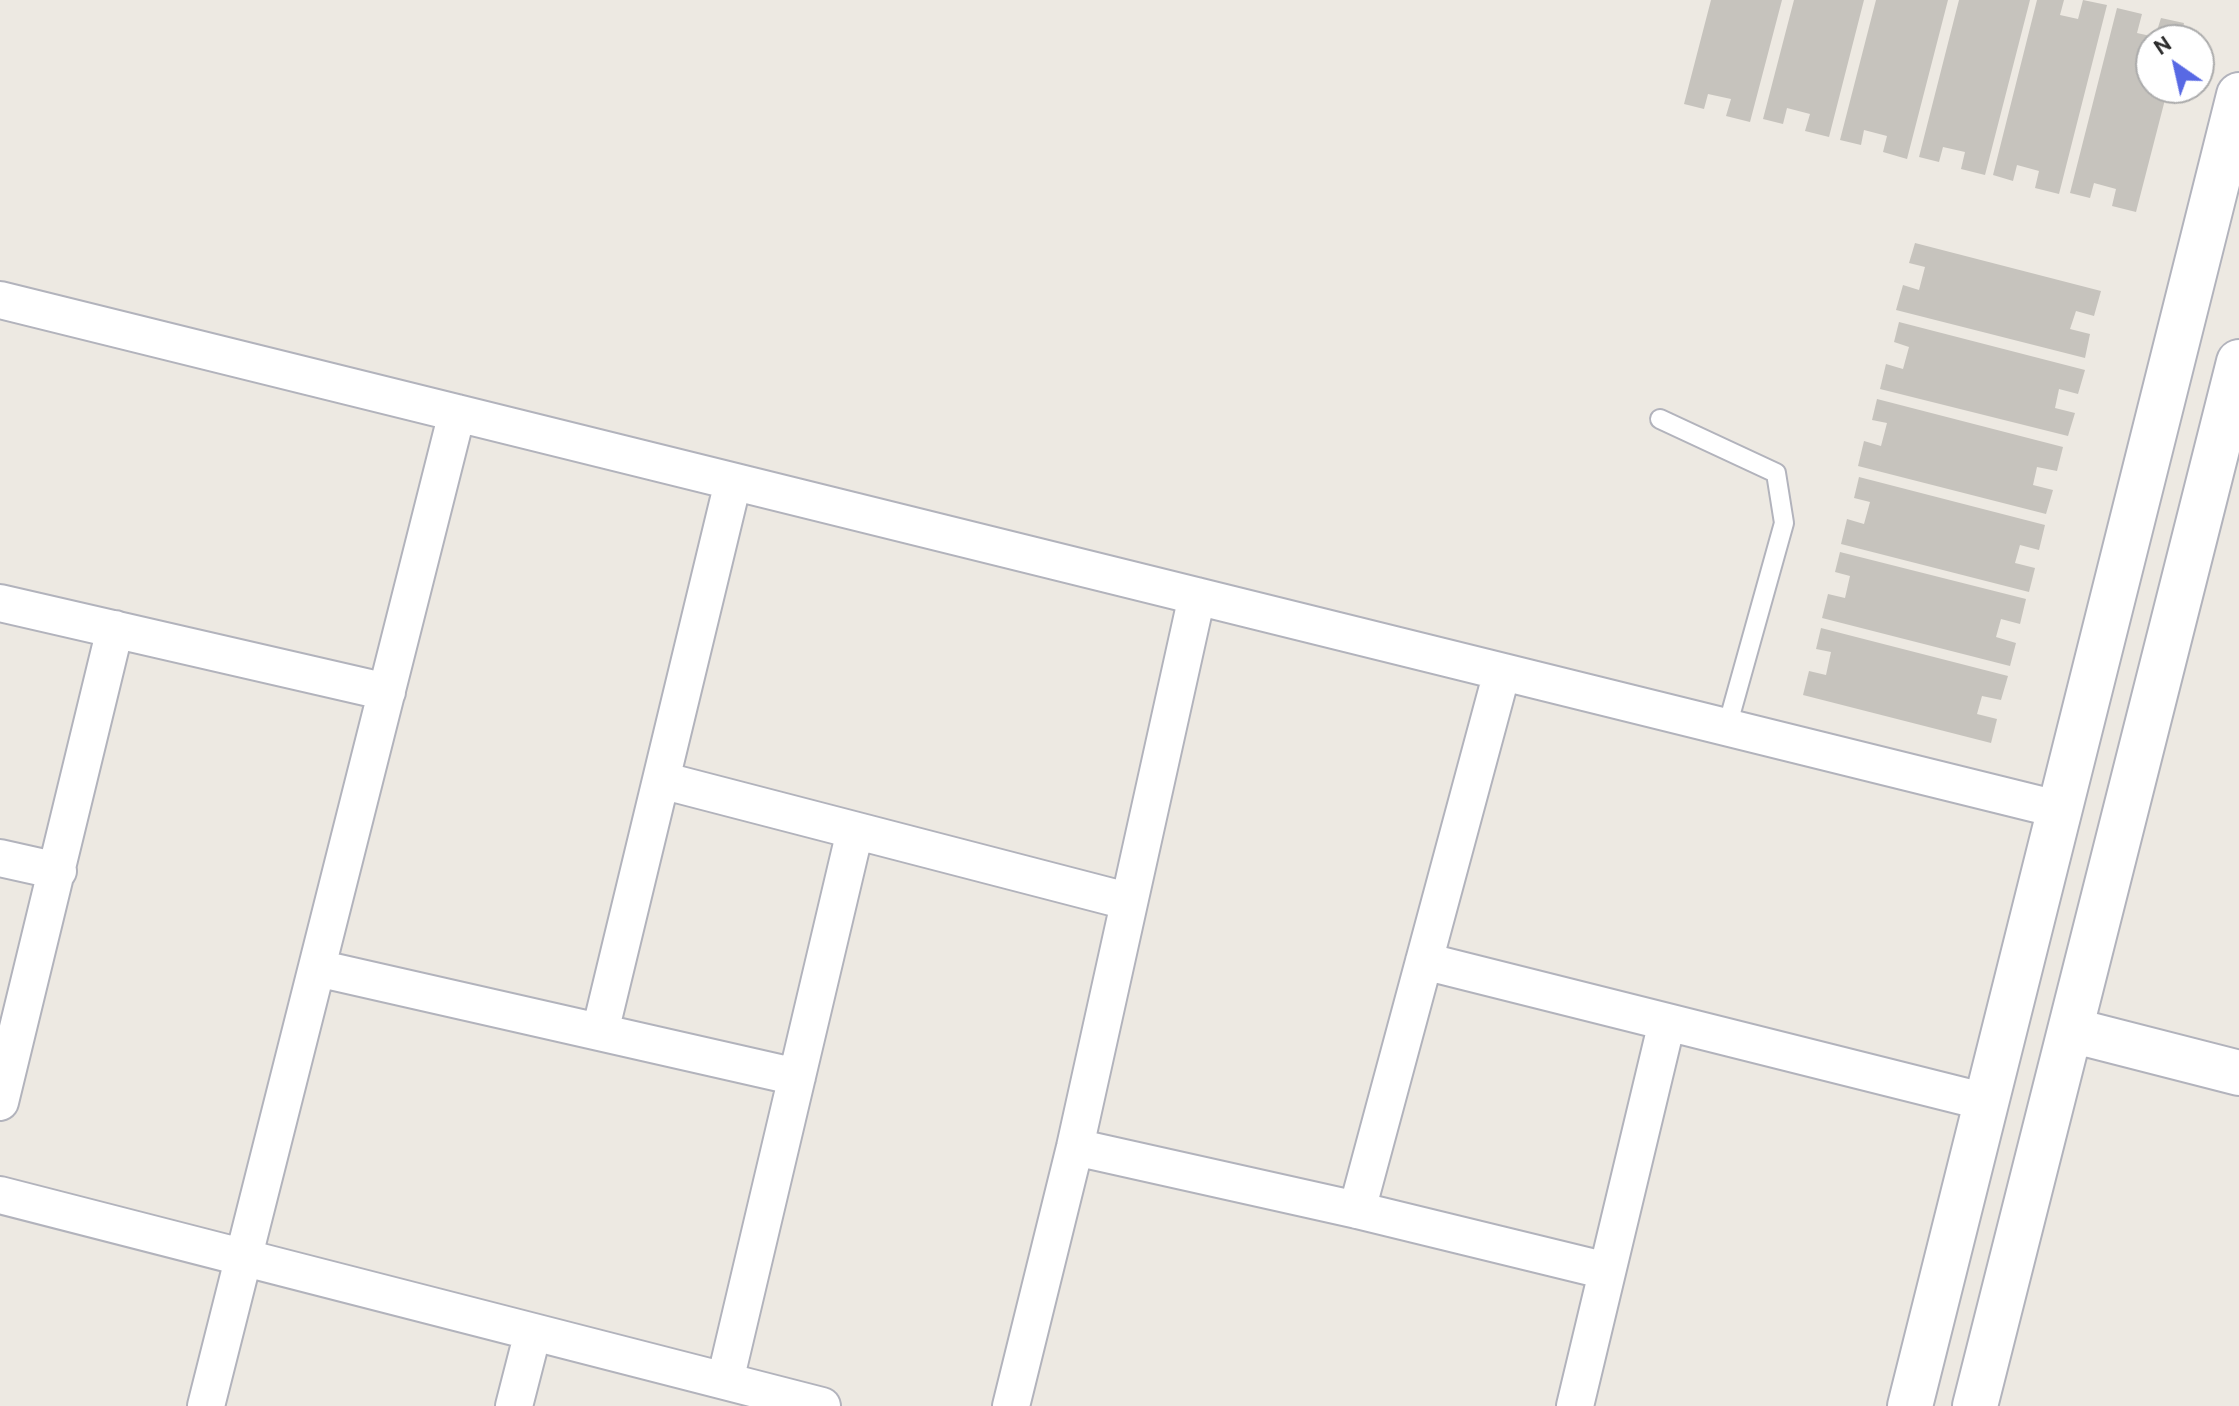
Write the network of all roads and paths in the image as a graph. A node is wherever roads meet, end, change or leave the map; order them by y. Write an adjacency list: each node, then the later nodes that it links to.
1 (2239, 95): 15 (street)
2 (0, 300): 4 (street)
3 (2239, 362): 6 (street)
4 (457, 413): 7 (street); 12 (street)
5 (1660, 419): 13 (lane)
6 (2227, 456): 23 (street)
7 (733, 482): 8 (street); 14 (street)
8 (1197, 596): 11 (street); 19 (street)
9 (0, 603): 10 (street)
10 (115, 629): 12 (street); 18 (street)
11 (1502, 672): 13 (street); 20 (street)
12 (387, 692): 21 (street)
13 (1727, 727): 15 (street)
14 (661, 780): 16 (street); 24 (street)
15 (2061, 810): 28 (street)
16 (855, 831): 19 (street); 26 (street)
17 (0, 858): 18 (street)
18 (58, 871): 27 (street)
19 (1127, 901): 29 (street)
20 (1424, 961): 22 (street); 31 (street)
21 (317, 968): 24 (street); 32 (street)
22 (1667, 1022): 28 (street); 33 (street)
23 (2071, 1030): 25 (street); 42 (street)
24 (600, 1032): 26 (street)
25 (2239, 1073)
26 (797, 1077): 35 (street)
27 (0, 1102)
28 (1986, 1102): 41 (street)
29 (1075, 1147): 31 (street); 39 (street)
30 (0, 1195): 32 (street)
31 (1357, 1210): 33 (street)
32 (244, 1257): 34 (street); 36 (street)
33 (1607, 1271): 40 (street)
34 (533, 1332): 35 (street); 37 (street)
35 (725, 1381): 38 (street)
36 (206, 1406)
37 (514, 1406)
38 (822, 1406)
39 (1011, 1406)
40 (1575, 1406)
41 (1910, 1406)
42 (1975, 1406)

